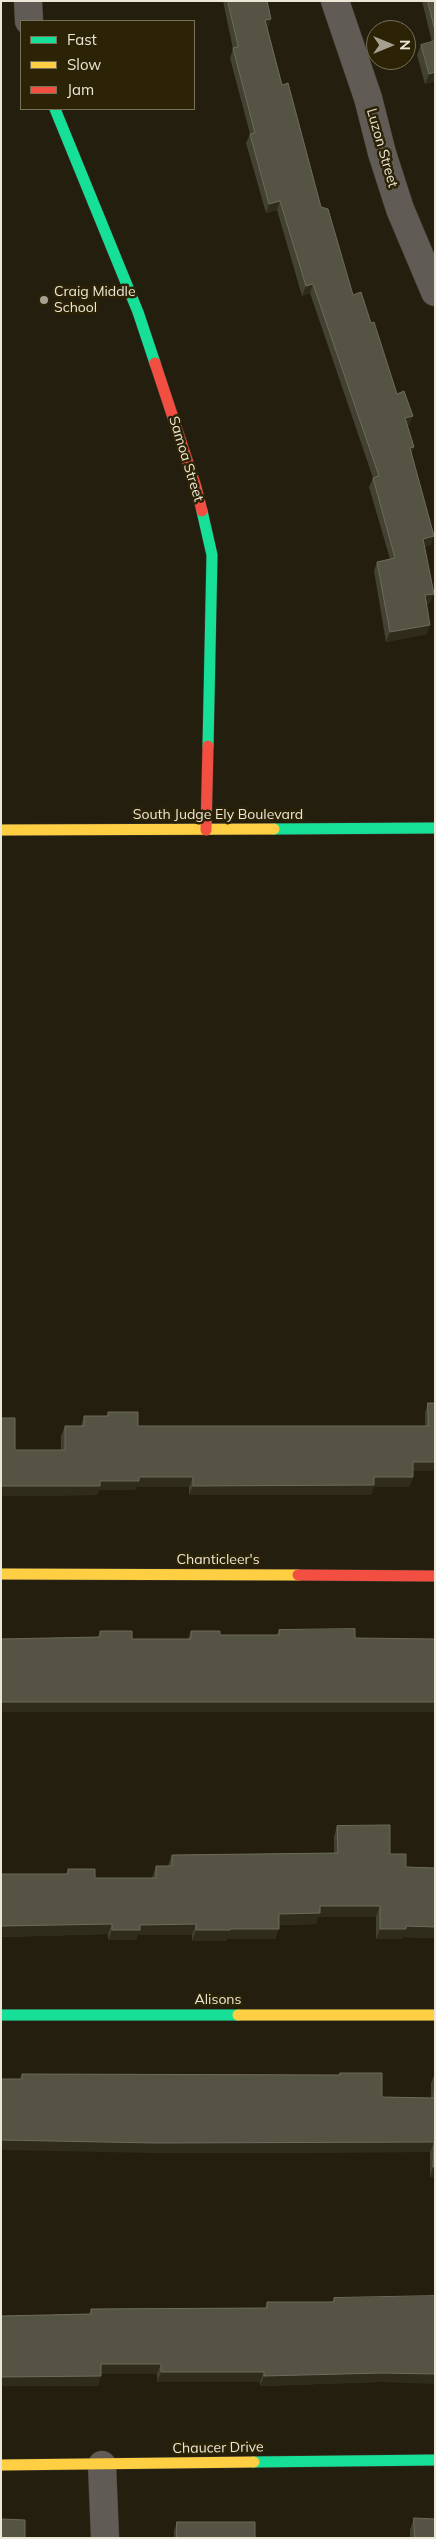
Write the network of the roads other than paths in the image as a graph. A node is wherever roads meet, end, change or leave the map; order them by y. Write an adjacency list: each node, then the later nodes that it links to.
1 (28, 1): 3 (street)
2 (335, 1): 5 (street, Luzon Street)
3 (28, 20)
4 (55, 110): 8 (street, Samoa Street)
5 (435, 292)
6 (435, 828): 8 (street, South Judge Ely Boulevard)
7 (1, 830): 8 (street, South Judge Ely Boulevard)
8 (206, 830)
9 (1, 1574): 10 (street, Chanticleer's)
10 (435, 1576)
11 (1, 2015): 12 (street, Alisons)
12 (435, 2015)
13 (435, 2460): 15 (street, Chaucer Drive)
14 (1, 2465): 15 (street, Chaucer Drive)
15 (102, 2465): 16 (street)
16 (105, 2538)

